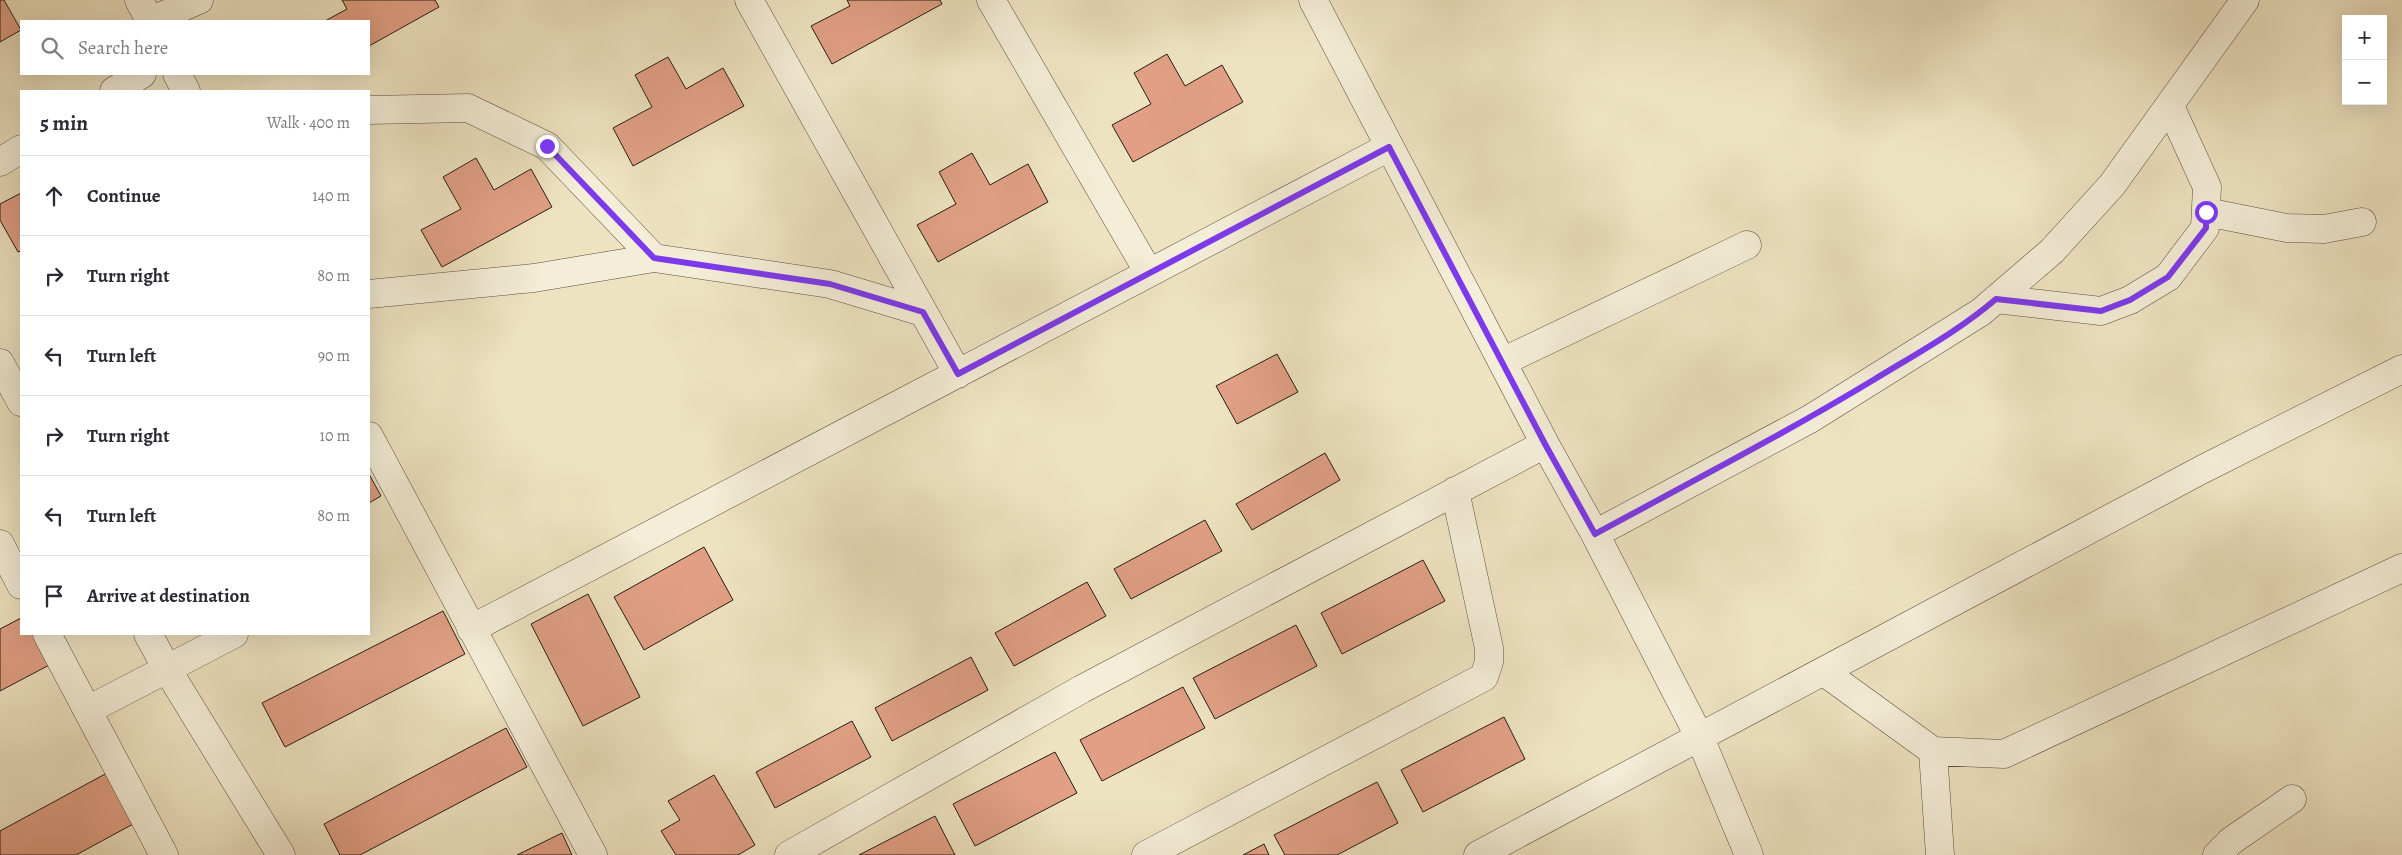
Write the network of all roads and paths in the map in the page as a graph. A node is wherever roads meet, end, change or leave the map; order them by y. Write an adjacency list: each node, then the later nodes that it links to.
1 (139, 0): 7 (street)
2 (199, 0): 8 (street)
3 (749, 0): 25 (street)
4 (991, 0): 22 (street)
5 (1313, 0): 15 (street)
6 (2245, 0): 13 (street)
7 (149, 20)
8 (152, 20)
9 (140, 75): 11 (street)
10 (178, 75): 12 (street)
11 (116, 90)
12 (185, 90)
13 (2170, 106): 18 (street); 24 (street)
14 (370, 110): 21 (street)
15 (1389, 147): 22 (street); 26 (street)
16 (20, 149): 17 (street)
17 (0, 162)
18 (2206, 212): 19 (street); 24 (street)
19 (2362, 222)
20 (1747, 245): 26 (street)
21 (654, 258): 23 (street); 25 (street)
22 (1149, 273): 29 (street)
23 (370, 294)
24 (1996, 299): 34 (street)
25 (923, 312): 29 (street)
26 (1502, 362): 32 (street)
27 (0, 363): 30 (street)
28 (2402, 369): 43 (street)
29 (958, 374): 38 (street)
30 (20, 400)
31 (370, 438): 38 (street)
32 (1545, 444): 33 (street); 34 (street)
33 (1455, 491): 51 (street); 52 (street)
34 (1595, 534): 45 (street)
35 (0, 544): 37 (street)
36 (2402, 568): 46 (street)
37 (20, 582)
38 (470, 629): 50 (street)
39 (48, 635): 44 (street)
40 (149, 635): 42 (street)
41 (232, 635): 42 (street)
42 (167, 669): 44 (street); 49 (street)
43 (1824, 672): 45 (street); 46 (street)
44 (88, 710): 48 (street)
45 (1700, 738): 53 (street); 54 (street)
46 (1933, 751): 55 (street)
47 (2292, 799): 56 (street)
48 (164, 855)
49 (281, 855)
50 (593, 855)
51 (789, 855)
52 (1146, 855)
53 (1478, 855)
54 (1749, 855)
55 (1940, 855)
56 (2217, 855)

